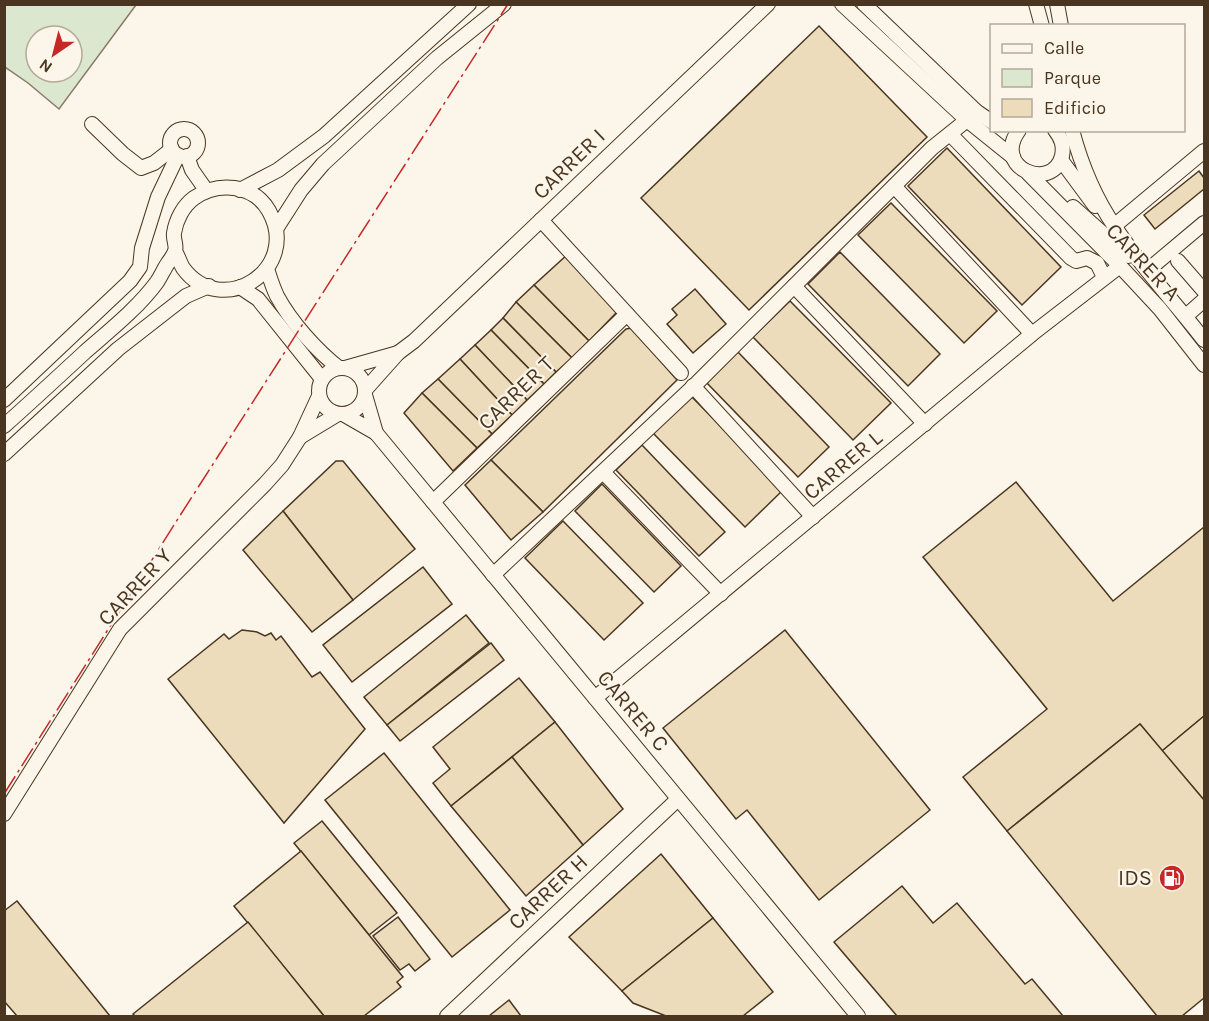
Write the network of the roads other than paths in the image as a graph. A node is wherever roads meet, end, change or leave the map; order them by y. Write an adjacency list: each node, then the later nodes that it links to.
1 (469, 4): 23 (street)
2 (504, 4): 28 (street)
3 (768, 4): 25 (street, CARRER I)
4 (842, 4): 10 (street)
5 (864, 4): 10 (street)
6 (1036, 4): 8 (street)
7 (1058, 4): 9 (street)
8 (1041, 24)
9 (1061, 24)
10 (983, 119): 15 (street)
11 (92, 124): 17 (street)
12 (993, 132): 18 (street)
13 (1018, 132): 18 (street)
14 (1061, 132): 19 (street); 26 (street)
15 (950, 134): 21 (street); 34 (street)
16 (1204, 151): 26 (street)
17 (179, 153): 22 (street); 52 (street)
18 (1013, 157): 20 (street, CARRER A)
19 (1060, 160): 20 (street); 26 (street)
20 (1028, 173): 24 (street, CARRER A)
21 (894, 186): 37 (street); 42 (street)
22 (206, 190): 23 (street); 29 (street)
23 (240, 190): 28 (street)
24 (1047, 190): 31 (street, CARRER A); 33 (street, CARRER A)
25 (541, 220): 40 (street); 44 (street, CARRER I)
26 (1113, 224): 33 (street, CARRER A)
27 (1204, 224): 33 (street)
28 (276, 229): 32 (street)
29 (175, 251): 35 (street); 55 (street)
30 (1178, 261): 38 (street)
31 (1120, 266): 34 (street, CARRER L); 45 (street, CARRER A)
32 (267, 269): 36 (street); 46 (street)
33 (1148, 270): 41 (street, CARRER A)
34 (1104, 277): 42 (street, CARRER L)
35 (209, 286): 36 (street); 58 (street)
36 (240, 286): 48 (street)
37 (794, 286): 49 (street); 54 (street)
38 (1204, 291)
39 (1204, 300): 41 (street)
40 (627, 314): 47 (street); 60 (street, CARRER T)
41 (1186, 316): 43 (street, CARRER A)
42 (1032, 334): 54 (street, CARRER L)
43 (1204, 340)
44 (398, 353): 46 (street, CARRER I); 50 (street, CARRER I)
45 (1204, 365)
46 (342, 368): 48 (street); 50 (street)
47 (681, 373)
48 (322, 379): 51 (street)
49 (693, 386): 59 (street); 61 (street)
50 (365, 392): 53 (street); 56 (street, CARRER C)
51 (319, 396): 53 (street); 57 (street, CARRER Y)
52 (4, 400)
53 (340, 414): 56 (street, CARRER C); 57 (street, CARRER Y)
54 (925, 424): 61 (street, CARRER L)
55 (4, 426)
56 (376, 433): 60 (street, CARRER C)
57 (300, 437): 66 (street, CARRER Y)
58 (4, 454)
59 (603, 471): 62 (street); 63 (street)
60 (433, 502): 62 (street, CARRER C)
61 (813, 517): 63 (street, CARRER L)
62 (493, 575): 64 (street, CARRER C)
63 (721, 594): 64 (street, CARRER L)
64 (595, 698): 65 (street, CARRER C)
65 (678, 799): 67 (street, CARRER H); 68 (street, CARRER C)
66 (4, 814)
67 (447, 1017)
68 (858, 1017)

